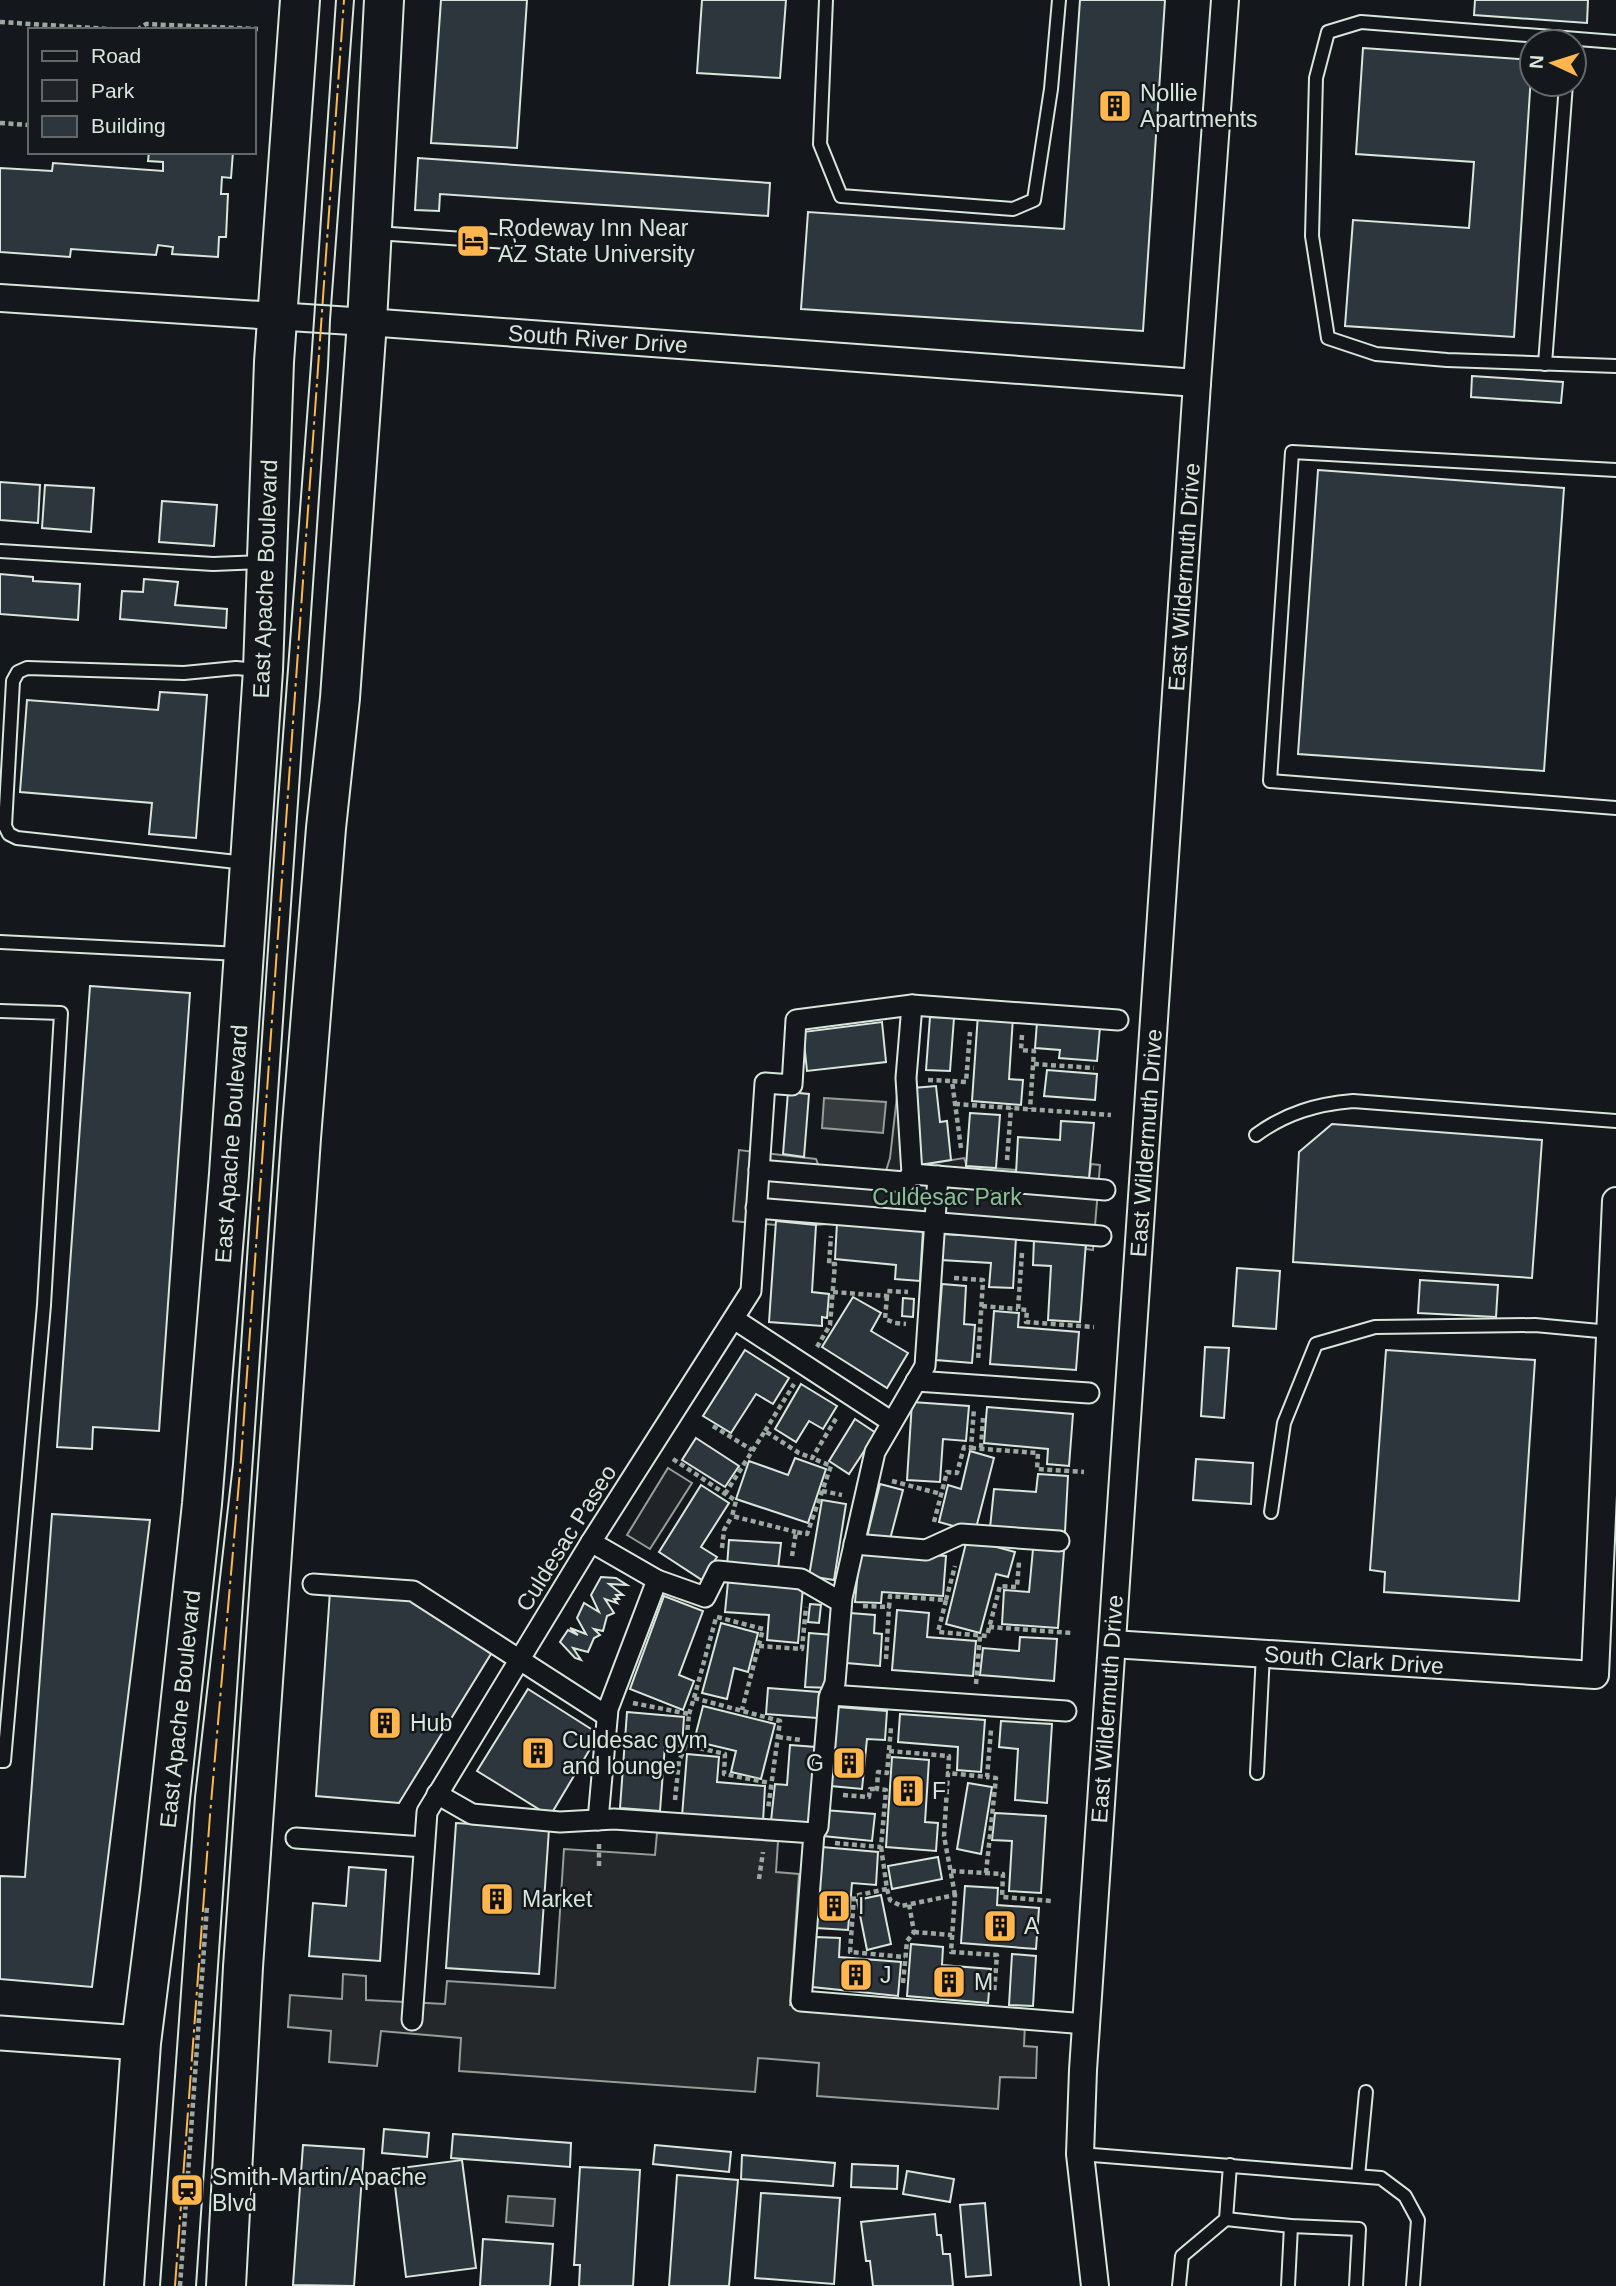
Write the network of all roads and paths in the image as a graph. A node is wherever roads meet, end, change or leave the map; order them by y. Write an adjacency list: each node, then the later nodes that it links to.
1 (300, 0): 19 (main road, East Apache Boulevard)
2 (384, 0): 16 (main road)
3 (826, 0): 4 (lane)
4 (1059, 0)
5 (1224, 0): 23 (street, East Wildermuth Drive)
6 (0, 24): 7 (path)
7 (83, 28)
8 (141, 28): 9 (path)
9 (236, 28)
10 (1518, 36): 21 (lane)
11 (1588, 41): 12 (lane)
12 (1616, 42)
13 (1565, 98): 21 (lane)
14 (0, 123): 15 (path)
15 (28, 125)
16 (372, 233): 17 (lane); 20 (main road)
17 (508, 242)
18 (0, 298): 19 (street, South River Drive)
19 (277, 318): 20 (street, South River Drive); 26 (main road, East Apache Boulevard)
20 (367, 322): 23 (street, South River Drive); 160 (main road)
21 (1545, 363): 22 (lane)
22 (1616, 366)
23 (1196, 383): 105 (street, East Wildermuth Drive)
24 (1616, 470): 28 (lane)
25 (0, 551): 26 (lane)
26 (267, 561): 27 (main road, East Apache Boulevard)
27 (263, 670): 29 (main road, East Apache Boulevard); 29 (lane)
28 (1616, 808)
29 (250, 863): 31 (main road, East Apache Boulevard)
30 (0, 942): 31 (lane)
31 (244, 954): 151 (main road, East Apache Boulevard)
32 (912, 1005): 34 (street); 46 (street, Culdesac Paseo); 47 (street)
33 (0, 1011): 122 (lane)
34 (1118, 1020)
35 (970, 1021): 39 (path)
36 (1022, 1030): 37 (path)
37 (1034, 1064): 38 (path); 41 (path)
38 (1094, 1068)
39 (955, 1104): 40 (path); 45 (path)
40 (1011, 1108): 41 (path); 49 (path)
41 (1030, 1109): 42 (path)
42 (1111, 1115)
43 (1616, 1121): 44 (lane)
44 (1256, 1135)
45 (961, 1148)
46 (759, 1170): 47 (street); 52 (street, Culdesac Paseo)
47 (912, 1174): 48 (street)
48 (938, 1176): 49 (street); 54 (street)
49 (1006, 1182): 50 (street)
50 (1105, 1190)
51 (1616, 1201): 65 (street)
52 (756, 1208): 53 (street); 62 (street, Culdesac Paseo)
53 (832, 1214): 54 (street); 57 (path)
54 (934, 1222): 55 (street); 58 (street)
55 (1101, 1236)
56 (1022, 1250): 61 (path)
57 (833, 1292): 59 (path); 66 (path)
58 (930, 1294): 59 (path); 67 (street)
59 (887, 1296): 63 (path)
60 (982, 1306): 61 (path)
61 (1018, 1309): 64 (path)
62 (734, 1319): 66 (street); 74 (street, Culdesac Paseo)
63 (906, 1324)
64 (1094, 1327)
65 (1610, 1332): 85 (lane); 107 (street, South Clark Drive)
66 (806, 1365): 71 (street); 73 (path)
67 (916, 1381): 68 (street); 71 (street)
68 (1089, 1393)
69 (837, 1417): 78 (path)
70 (983, 1418): 76 (path)
71 (892, 1422): 91 (street)
72 (713, 1426): 77 (path)
73 (765, 1430): 77 (path); 78 (path)
74 (653, 1446): 82 (path); 90 (street, Culdesac Paseo)
75 (971, 1448): 76 (path)
76 (981, 1448): 79 (path)
77 (752, 1450): 82 (path)
78 (812, 1458): 81 (path)
79 (1084, 1472)
80 (892, 1481): 83 (path)
81 (822, 1491): 84 (path); 87 (path)
82 (725, 1494): 86 (path)
83 (941, 1494)
84 (843, 1495)
85 (1271, 1512)
86 (732, 1516): 87 (path); 92 (path)
87 (796, 1531): 94 (path)
88 (1021, 1538): 89 (street); 91 (street); 102 (path)
89 (1059, 1541)
90 (591, 1542): 95 (street); 109 (street, Culdesac Paseo)
91 (854, 1544): 97 (street)
92 (721, 1556)
93 (955, 1566): 98 (path)
94 (789, 1578): 95 (street); 97 (street)
95 (657, 1580): 113 (street)
96 (313, 1584): 109 (street)
97 (834, 1598): 99 (path); 106 (path); 110 (street)
98 (946, 1600): 99 (path); 104 (path)
99 (889, 1607): 108 (path)
100 (715, 1611): 101 (path)
101 (717, 1617): 106 (path); 111 (path)
102 (989, 1627): 103 (path); 104 (path)
103 (1072, 1633)
104 (980, 1636): 112 (path)
105 (1112, 1644): 107 (street, South Clark Drive); 149 (street, East Wildermuth Drive)
106 (759, 1646): 114 (path)
107 (1263, 1654): 124 (lane)
108 (886, 1659)
109 (520, 1660): 113 (street); 128 (street, Culdesac Paseo)
110 (831, 1695): 112 (street); 127 (street)
111 (694, 1698): 114 (path); 116 (path)
112 (984, 1705): 115 (street); 125 (path)
113 (609, 1707): 116 (path); 130 (street)
114 (742, 1710): 118 (path)
115 (1066, 1711)
116 (689, 1714): 120 (path)
117 (891, 1728): 121 (path)
118 (778, 1737): 119 (path); 120 (path)
119 (803, 1740)
120 (686, 1745): 129 (path)
121 (889, 1751): 123 (path); 126 (path)
122 (0, 1761)
123 (948, 1773): 125 (path); 136 (path)
124 (1257, 1773)
125 (987, 1777): 137 (path)
126 (877, 1789): 127 (path); 135 (path)
127 (821, 1793): 131 (street)
128 (437, 1794): 130 (street); 134 (street, Culdesac Paseo)
129 (675, 1800)
130 (598, 1820): 131 (street)
131 (814, 1833): 149 (street)
132 (296, 1838): 134 (street)
133 (834, 1843): 135 (path)
134 (424, 1847): 148 (street, Culdesac Paseo)
135 (881, 1847): 138 (path)
136 (951, 1871): 137 (path); 139 (path)
137 (986, 1873): 140 (path)
138 (887, 1889): 141 (path); 145 (path)
139 (955, 1895): 141 (path); 144 (path)
140 (1052, 1901)
141 (909, 1904): 143 (path)
142 (207, 1906): 159 (path)
143 (914, 1932): 144 (path); 145 (path)
144 (952, 1934): 147 (path)
145 (905, 1957): 146 (path)
146 (903, 1983)
147 (994, 1998)
148 (412, 2020)
149 (1086, 2024): 153 (street, East Wildermuth Drive)
150 (0, 2034): 151 (street)
151 (141, 2043): 158 (main road, East Apache Boulevard)
152 (1366, 2092): 155 (lane)
153 (1080, 2154): 154 (lane); 161 (street, East Wildermuth Drive)
154 (1230, 2165): 155 (lane); 156 (lane)
155 (1358, 2176): 165 (lane)
156 (1226, 2219): 157 (lane); 162 (lane)
157 (1291, 2226): 163 (lane); 164 (lane)
158 (124, 2286)
159 (180, 2286)
160 (226, 2286)
161 (1095, 2286)
162 (1179, 2286)
163 (1288, 2286)
164 (1356, 2286)
165 (1413, 2286)

